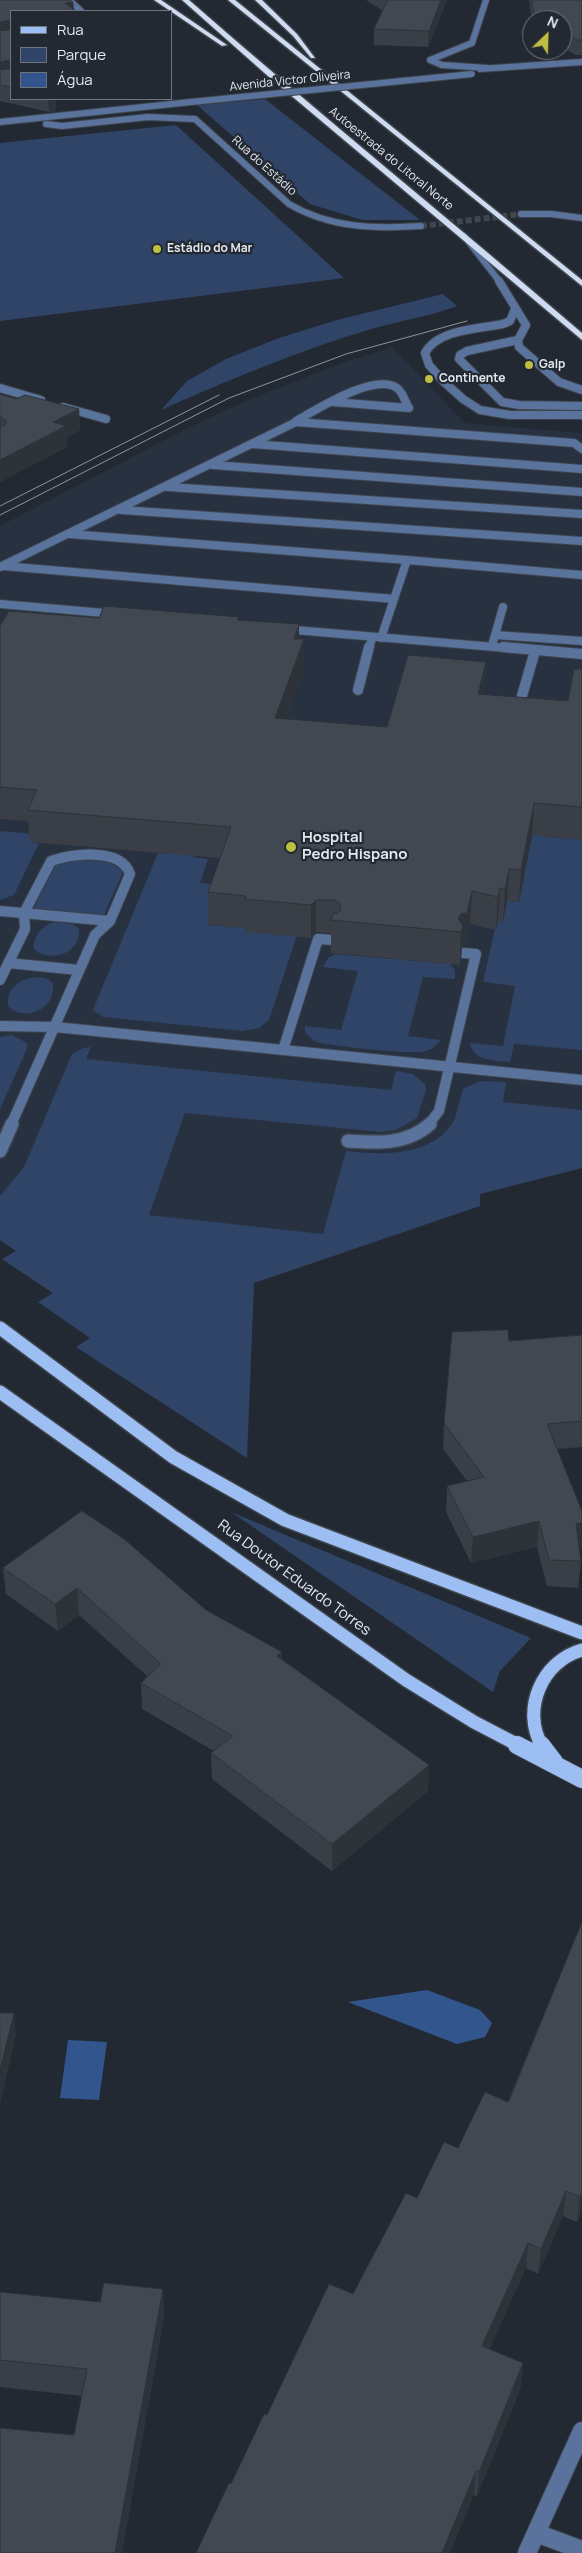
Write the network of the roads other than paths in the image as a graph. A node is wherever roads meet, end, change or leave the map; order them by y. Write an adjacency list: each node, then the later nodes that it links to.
1 (69, 0): 7 (street)
2 (157, 0): 11 (highway)
3 (185, 0): 11 (highway, Autoestrada do Litoral Norte)
4 (231, 0): 12 (highway, Autoestrada do Litoral Norte)
5 (258, 0): 12 (highway)
6 (486, 0): 10 (street)
7 (80, 10)
8 (582, 62): 10 (street, Avenida Victor Oliveira)
9 (582, 66): 14 (street, Avenida Victor Oliveira, bridge)
10 (487, 68): 14 (street, Avenida Victor Oliveira)
11 (271, 76): 22 (highway, Autoestrada do Litoral Norte)
12 (329, 78): 23 (highway, Autoestrada do Litoral Norte)
13 (172, 98): 14 (street, Avenida Victor Oliveira)
14 (188, 99): 17 (street, Avenida Victor Oliveira)
15 (157, 100): 16 (street)
16 (0, 116)
17 (0, 122)
18 (46, 124): 21 (street, Rua do Estádio)
19 (521, 214): 20 (street)
20 (582, 218)
21 (421, 226)
22 (464, 236): 24 (street); 25 (highway, Autoestrada do Litoral Norte)
23 (582, 284)
24 (516, 309): 26 (street); 31 (street)
25 (582, 337)
26 (518, 340): 28 (street); 30 (street)
27 (0, 388): 32 (street)
28 (582, 390)
29 (333, 402): 29 (street); 33 (street)
30 (582, 406)
31 (582, 415)
32 (106, 419)
33 (296, 422): 34 (street); 35 (street)
34 (252, 444): 36 (street); 37 (street)
35 (582, 450)
36 (211, 464): 38 (street); 39 (street)
37 (582, 469)
38 (165, 487): 40 (street); 41 (street)
39 (582, 492)
40 (119, 509): 42 (street); 43 (street)
41 (582, 514)
42 (69, 534): 44 (street); 45 (street)
43 (582, 541)
44 (407, 560): 46 (street); 47 (street)
45 (1, 567): 47 (street)
46 (582, 575)
47 (394, 599): 53 (street)
48 (1, 604): 50 (street)
49 (502, 607): 52 (street)
50 (128, 615)
51 (274, 629): 53 (street)
52 (495, 635): 54 (street); 55 (street)
53 (376, 638): 55 (street); 58 (street)
54 (582, 641)
55 (492, 647): 56 (street)
56 (535, 651): 57 (street); 59 (street)
57 (582, 654)
58 (358, 690)
59 (516, 716)
60 (0, 911): 61 (street)
61 (24, 913): 62 (street); 62 (street); 65 (street)
62 (110, 921): 66 (street)
63 (334, 940): 70 (street)
64 (463, 952): 71 (street)
65 (8, 963): 66 (street); 67 (street)
66 (79, 970): 69 (street)
67 (0, 980)
68 (0, 1026): 69 (street)
69 (55, 1027): 70 (street); 74 (street)
70 (283, 1050): 71 (street)
71 (449, 1066): 72 (street); 73 (street)
72 (582, 1080)
73 (348, 1141)
74 (0, 1151)
75 (0, 1328): 77 (main road)
76 (0, 1392): 79 (main road, Rua Doutor Eduardo Torres)
77 (581, 1632)
78 (582, 1650): 79 (main road, Rua Doutor Eduardo Torres)
79 (580, 1778)
80 (582, 2431): 81 (street)
81 (536, 2533): 82 (street); 83 (street)
82 (582, 2550)
83 (527, 2553)

